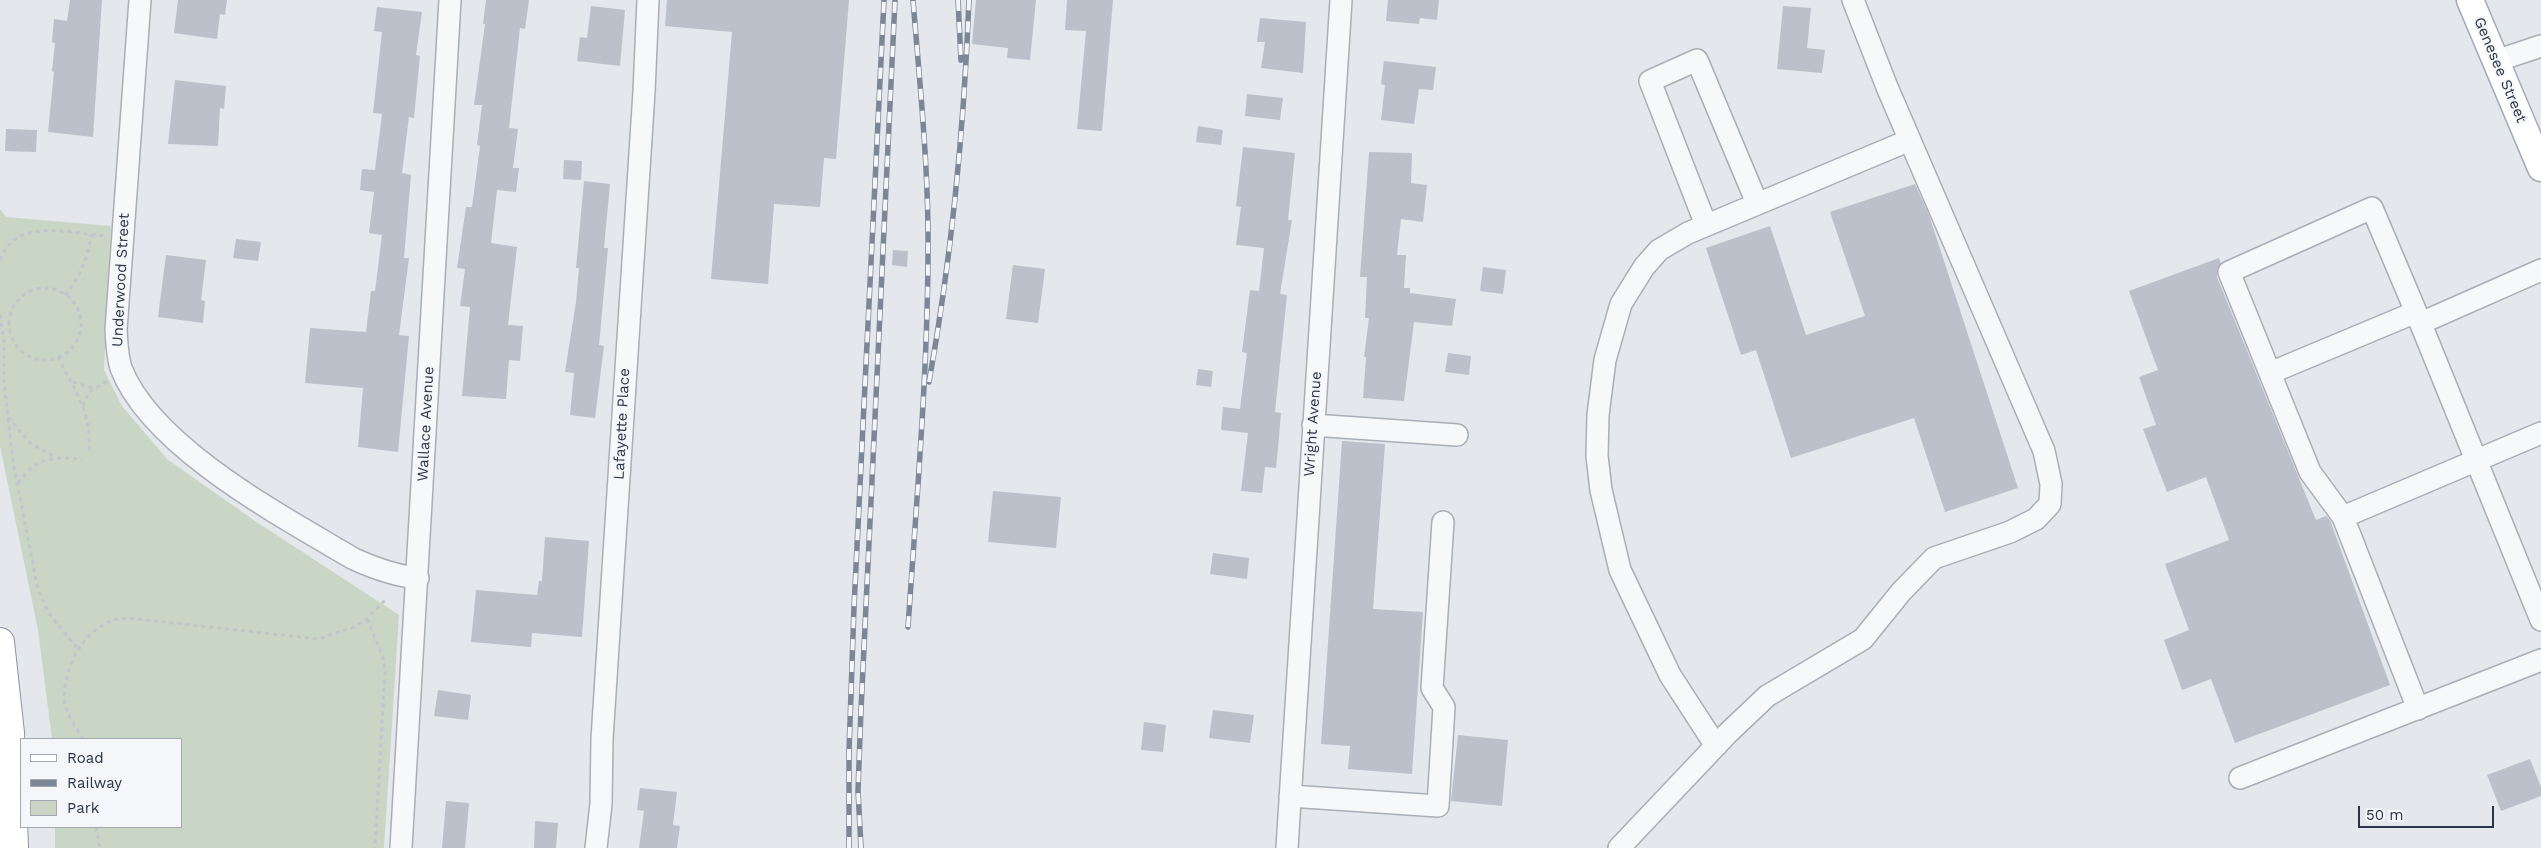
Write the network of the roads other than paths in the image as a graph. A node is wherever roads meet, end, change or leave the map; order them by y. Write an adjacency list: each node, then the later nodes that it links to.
1 (140, 0): 22 (street, Underwood Street)
2 (450, 0): 22 (street, Wallace Avenue)
3 (648, 0): 32 (street, Lafayette Place)
4 (1341, 0): 16 (street, Wright Avenue)
5 (1853, 0): 9 (street)
6 (2470, 0): 8 (main road, Genesee Street)
7 (2541, 46): 8 (street)
8 (2496, 61): 10 (main road, Genesee Street)
9 (1910, 140): 11 (street); 27 (street)
10 (2541, 168)
11 (1757, 203): 12 (street); 12 (street)
12 (1706, 225): 27 (street)
13 (2541, 270): 14 (street)
14 (2419, 318): 15 (street); 15 (street); 19 (street)
15 (2270, 373): 20 (street)
16 (1313, 425): 18 (street); 29 (street, Wright Avenue)
17 (2541, 433): 19 (street)
18 (1457, 435)
19 (2476, 460): 20 (street); 23 (street)
20 (2343, 517): 26 (street)
21 (1443, 522): 29 (street)
22 (418, 578): 31 (street, Wallace Avenue)
23 (2541, 620)
24 (0, 642): 30 (highway)
25 (2541, 660): 26 (street)
26 (2418, 709): 28 (street)
27 (1716, 746): 34 (street)
28 (2240, 778)
29 (1290, 796): 33 (street, Wright Avenue)
30 (14, 848)
31 (401, 848)
32 (596, 848)
33 (1287, 848)
34 (1619, 848)

